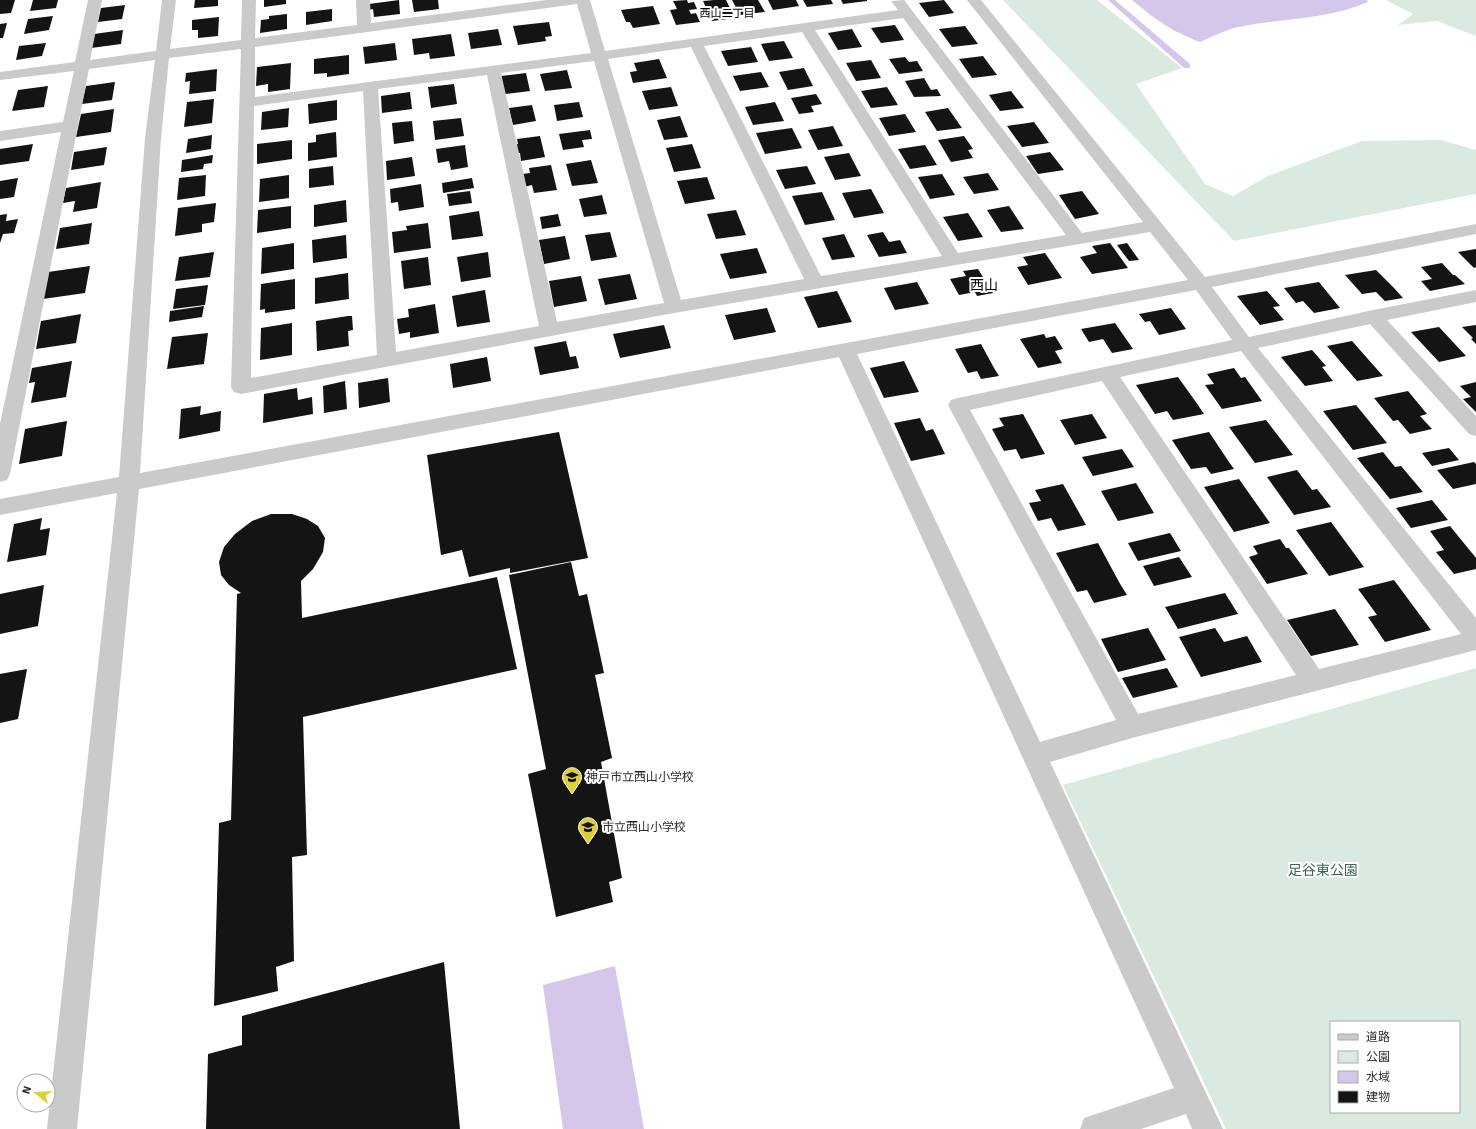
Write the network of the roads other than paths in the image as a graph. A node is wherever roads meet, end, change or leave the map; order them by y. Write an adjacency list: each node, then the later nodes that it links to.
1 (95, 0): 18 (street)
2 (169, 0): 16 (street)
3 (250, 0): 15 (street)
4 (363, 0): 13 (street)
5 (470, 0): 11 (street)
6 (578, 0): 11 (street)
7 (583, 0): 17 (street)
8 (898, 0): 10 (street)
9 (974, 0): 25 (street)
10 (907, 13): 12 (street); 27 (street)
11 (473, 14): 13 (street)
12 (806, 27): 14 (street); 28 (street)
13 (364, 28): 15 (street)
14 (696, 43): 17 (street); 29 (street)
15 (249, 44): 16 (street); 22 (street)
16 (162, 55): 18 (street); 41 (street)
17 (599, 56): 19 (street); 32 (street)
18 (82, 65): 20 (street); 23 (street)
19 (493, 70): 21 (street); 34 (street)
20 (0, 76)
21 (370, 86): 22 (street); 37 (street)
22 (248, 102): 37 (street)
23 (70, 126): 24 (street); 40 (street)
24 (0, 136)
25 (1153, 226): 27 (street); 30 (street)
26 (1476, 229): 30 (street)
27 (1076, 238): 28 (street)
28 (953, 260): 29 (street)
29 (815, 283): 32 (street)
30 (1200, 283): 35 (street); 36 (street)
31 (1476, 296): 33 (street)
32 (674, 307): 34 (street)
33 (1373, 316): 35 (street); 39 (street)
34 (549, 330): 37 (street)
35 (1245, 344): 38 (street); 43 (street)
36 (845, 349): 41 (street); 47 (street)
37 (387, 360)
38 (1107, 373): 45 (street); 46 (street)
39 (1476, 430)
40 (0, 474)
41 (129, 483): 42 (street); 49 (street)
42 (0, 507)
43 (1476, 635)
44 (1476, 640): 45 (street)
45 (1313, 681): 46 (street)
46 (1132, 727): 47 (street)
47 (1034, 755): 48 (street)
48 (1193, 1097): 50 (street); 51 (street)
49 (62, 1129)
50 (1095, 1129)
51 (1208, 1129)

